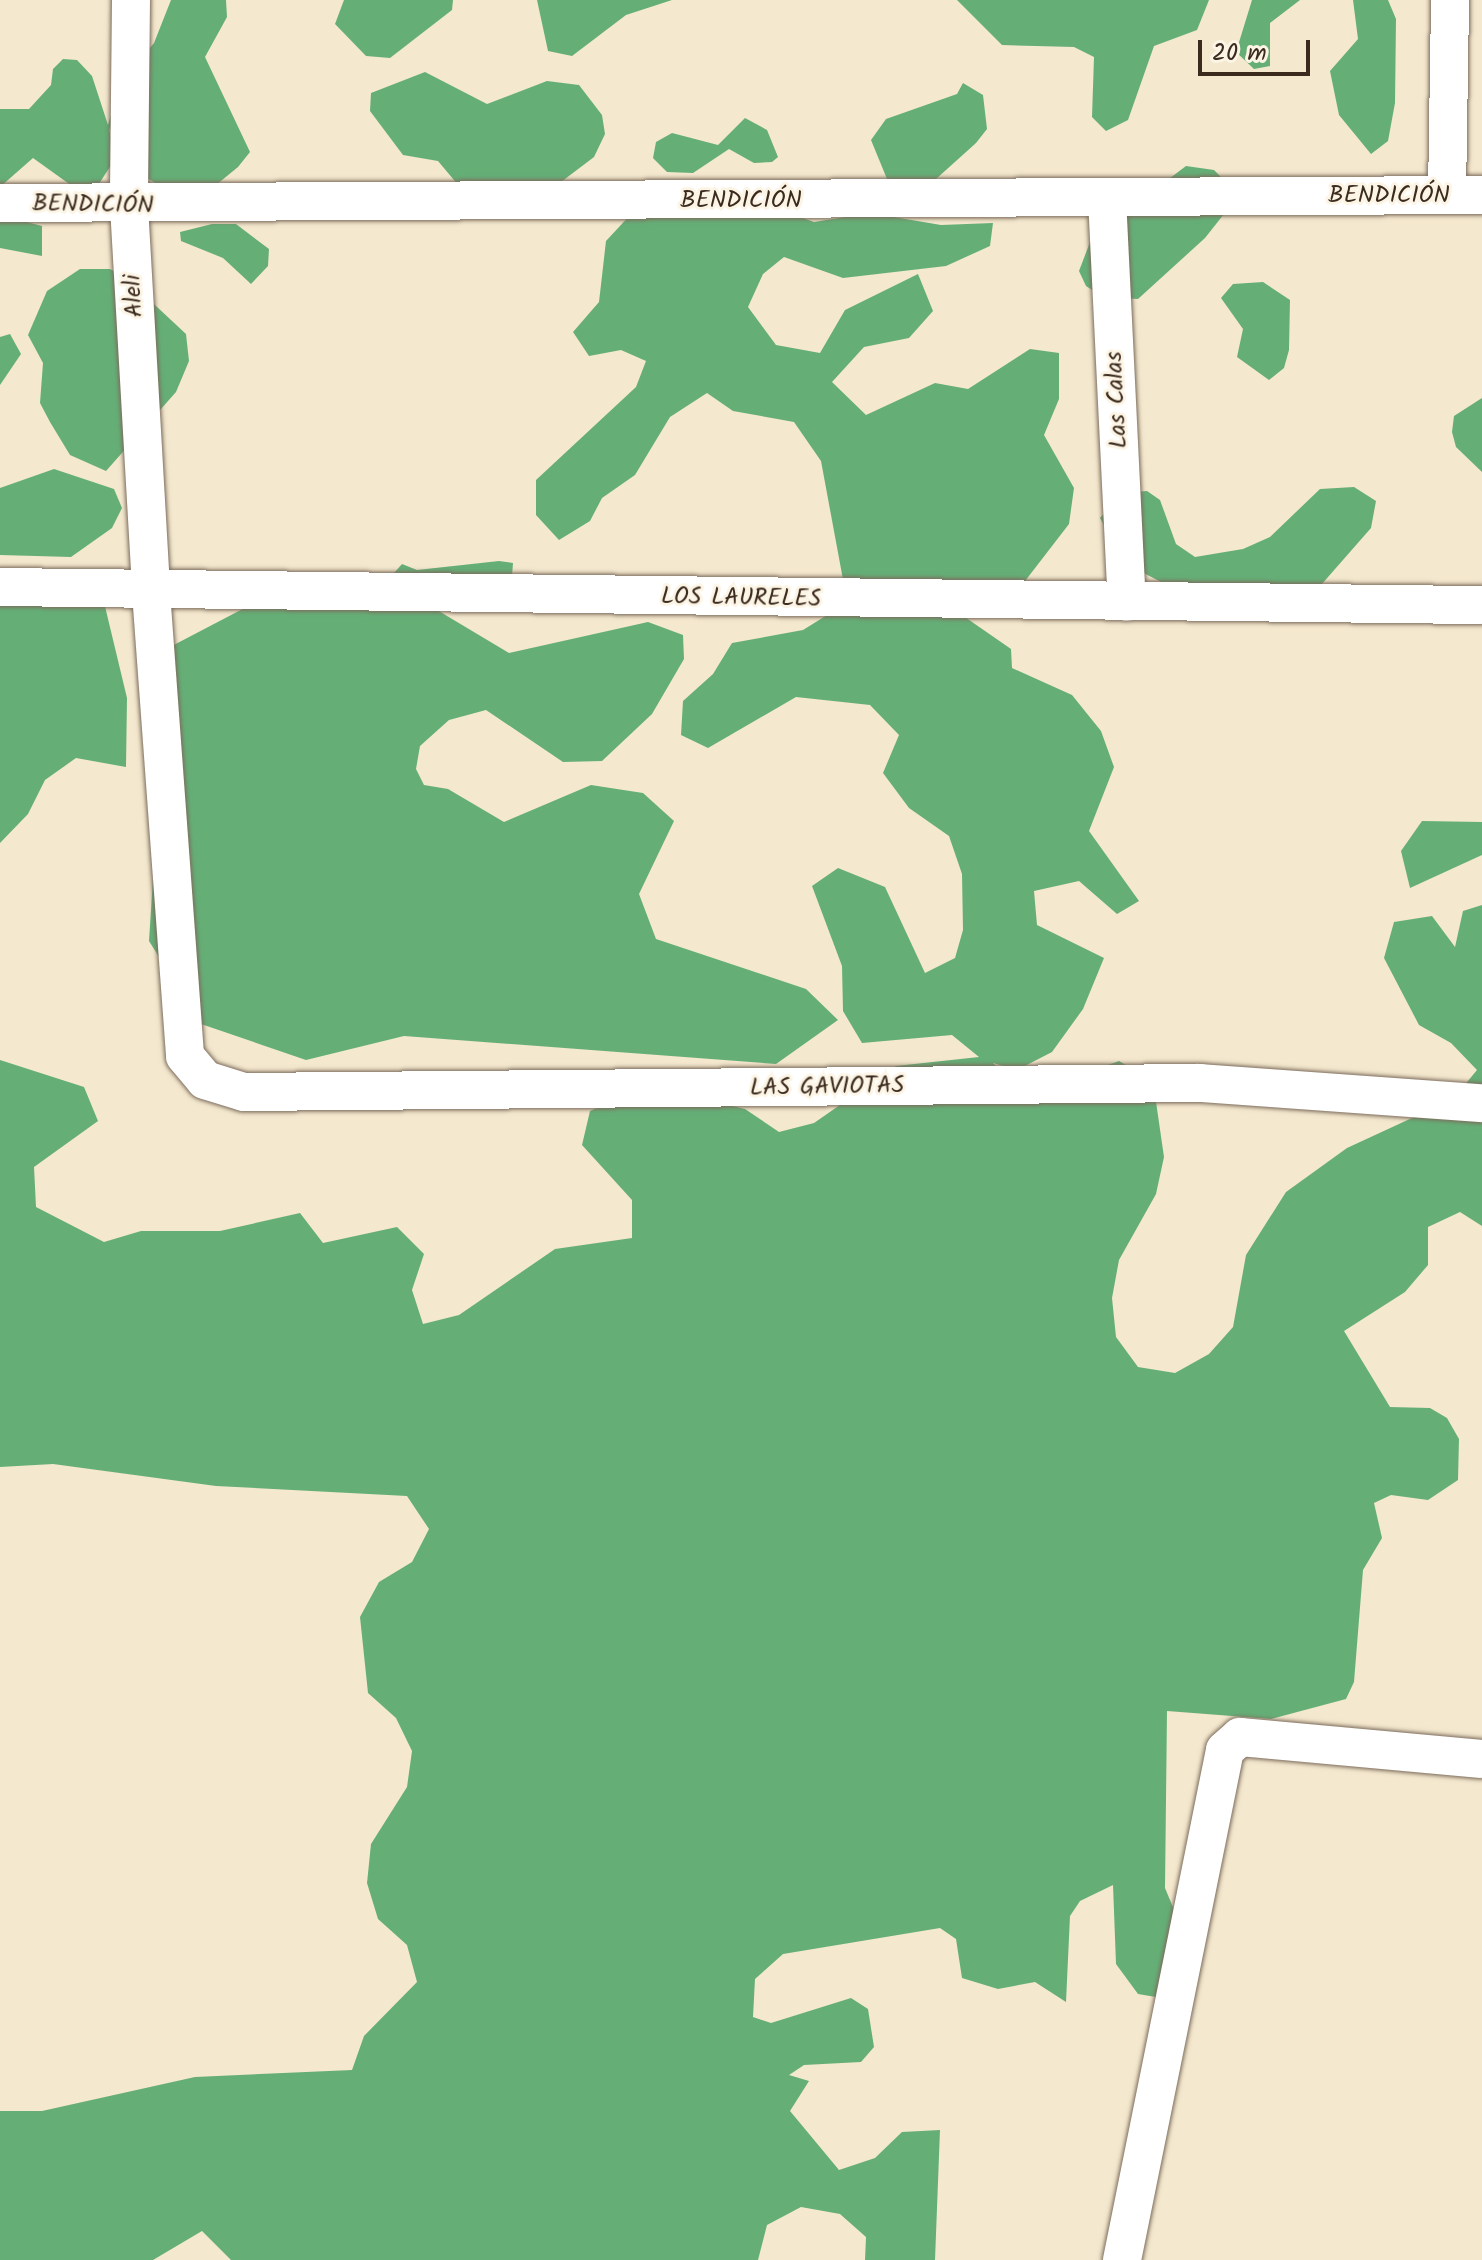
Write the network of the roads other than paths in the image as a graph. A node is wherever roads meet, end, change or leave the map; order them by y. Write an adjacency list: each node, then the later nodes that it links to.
1 (131, 0): 6 (street, Aleli)
2 (1450, 0): 3 (street)
3 (1464, 195): 4 (street, BENDICIÓN)
4 (1107, 198): 6 (street, BENDICIÓN); 9 (street, Las Calas)
5 (0, 203): 6 (street, BENDICIÓN)
6 (129, 206): 8 (street, Aleli)
7 (0, 587): 8 (street, LOS LAURELES)
8 (151, 592): 9 (street, LOS LAURELES); 11 (street, Aleli)
9 (1127, 602): 10 (street, LOS LAURELES)
10 (1482, 605)
11 (185, 1056): 12 (street, LAS GAVIOTAS)
12 (1482, 1103)
13 (1482, 1759): 14 (street)
14 (1122, 2260)

